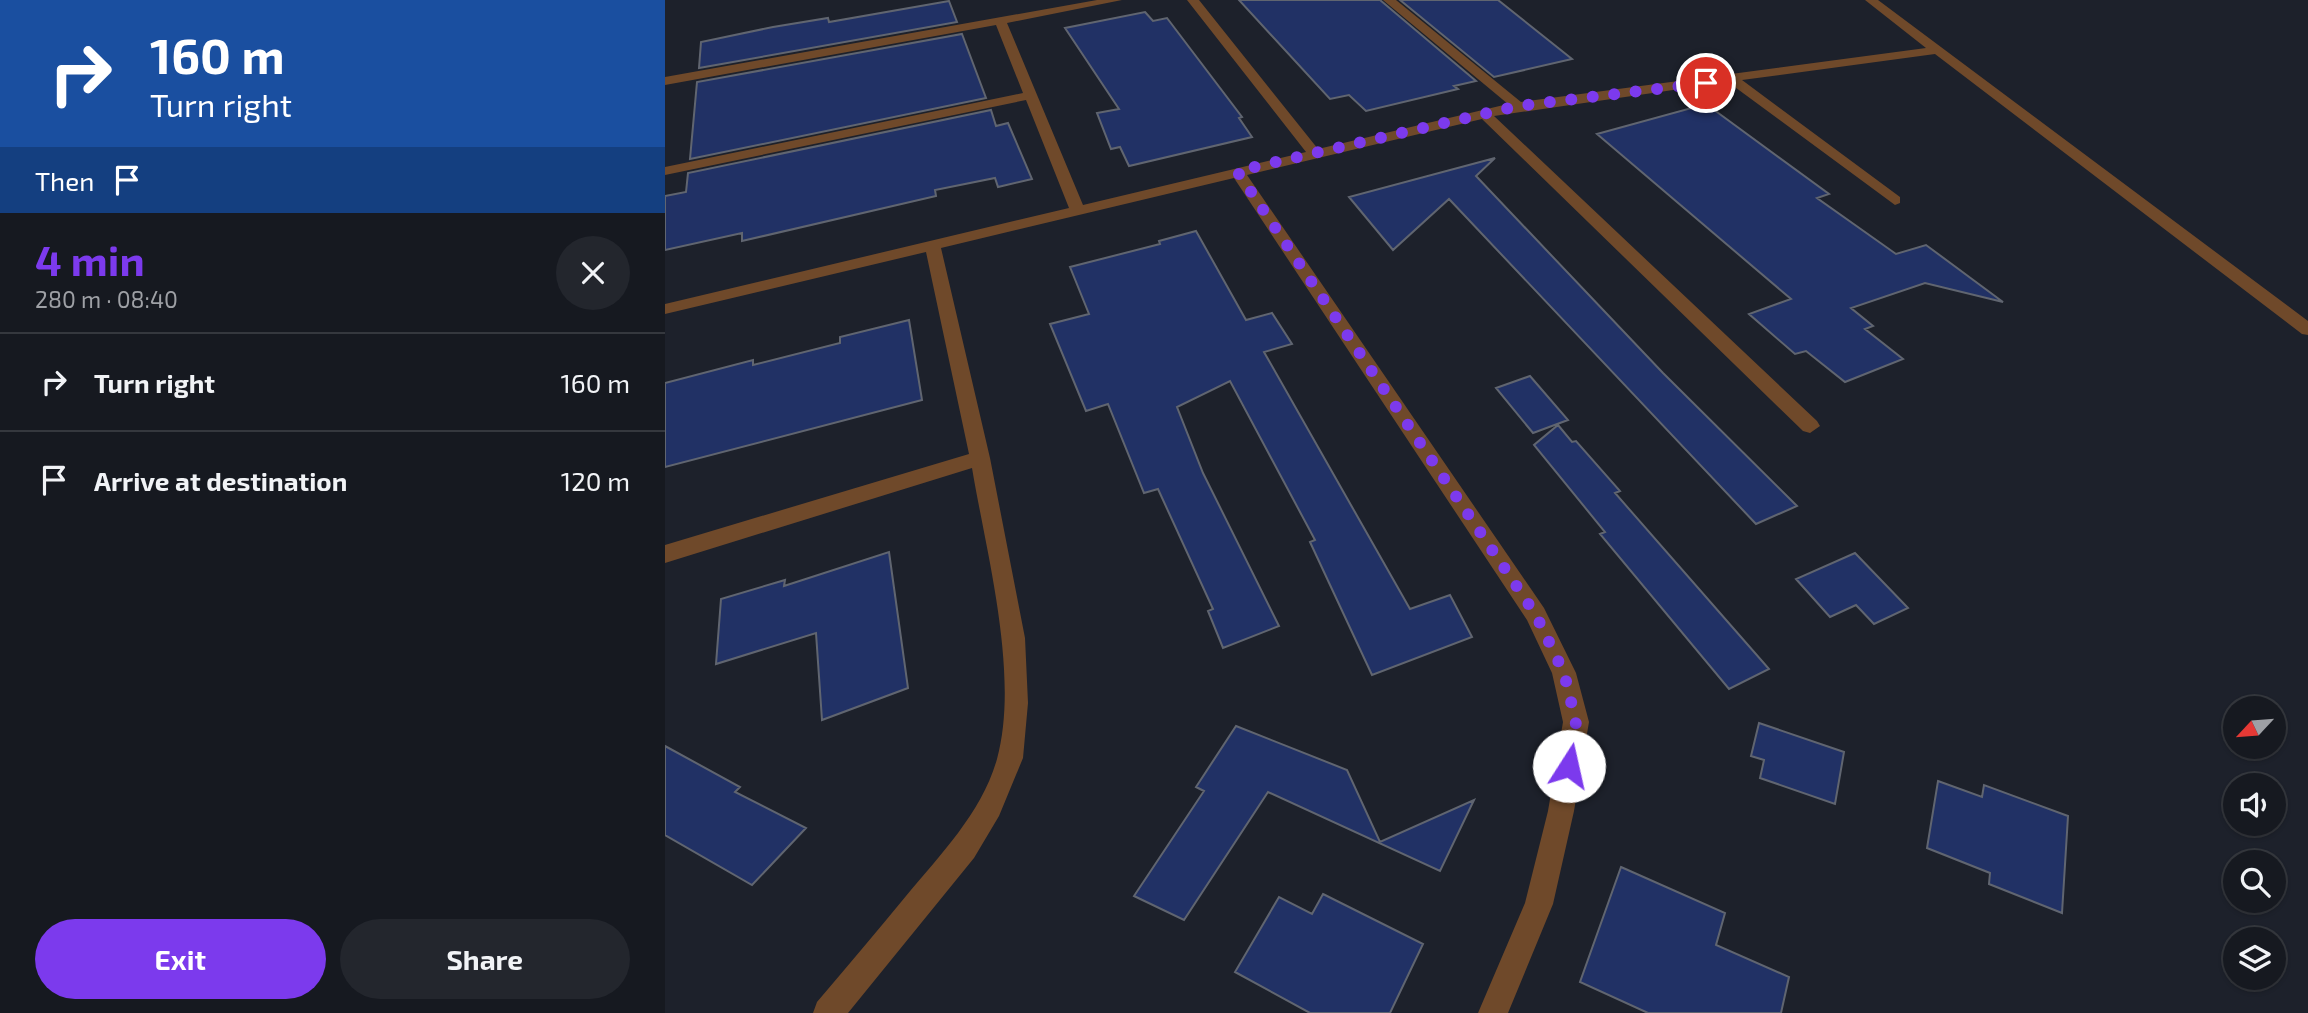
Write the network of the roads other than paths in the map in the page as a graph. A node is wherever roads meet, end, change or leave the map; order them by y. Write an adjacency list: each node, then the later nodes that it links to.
1 (1116, 0): 5 (street)
2 (1193, 0): 12 (street)
3 (1389, 0): 10 (street)
4 (1871, 0): 6 (street)
5 (1000, 20): 8 (street); 9 (street)
6 (1936, 50): 7 (street); 19 (street)
7 (1733, 79): 10 (street); 15 (street)
8 (665, 81)
9 (1029, 96): 13 (street); 16 (street)
10 (1518, 106): 11 (street)
11 (1485, 114): 12 (street); 20 (street)
12 (1314, 153): 14 (street)
13 (665, 171)
14 (1237, 171): 16 (street); 24 (street)
15 (1895, 200)
16 (1077, 209): 17 (street)
17 (932, 244): 18 (street); 21 (street)
18 (665, 309)
19 (2308, 330)
20 (1810, 426)
21 (980, 458): 22 (street); 23 (street)
22 (665, 554)
23 (828, 1013)
24 (1493, 1013)

